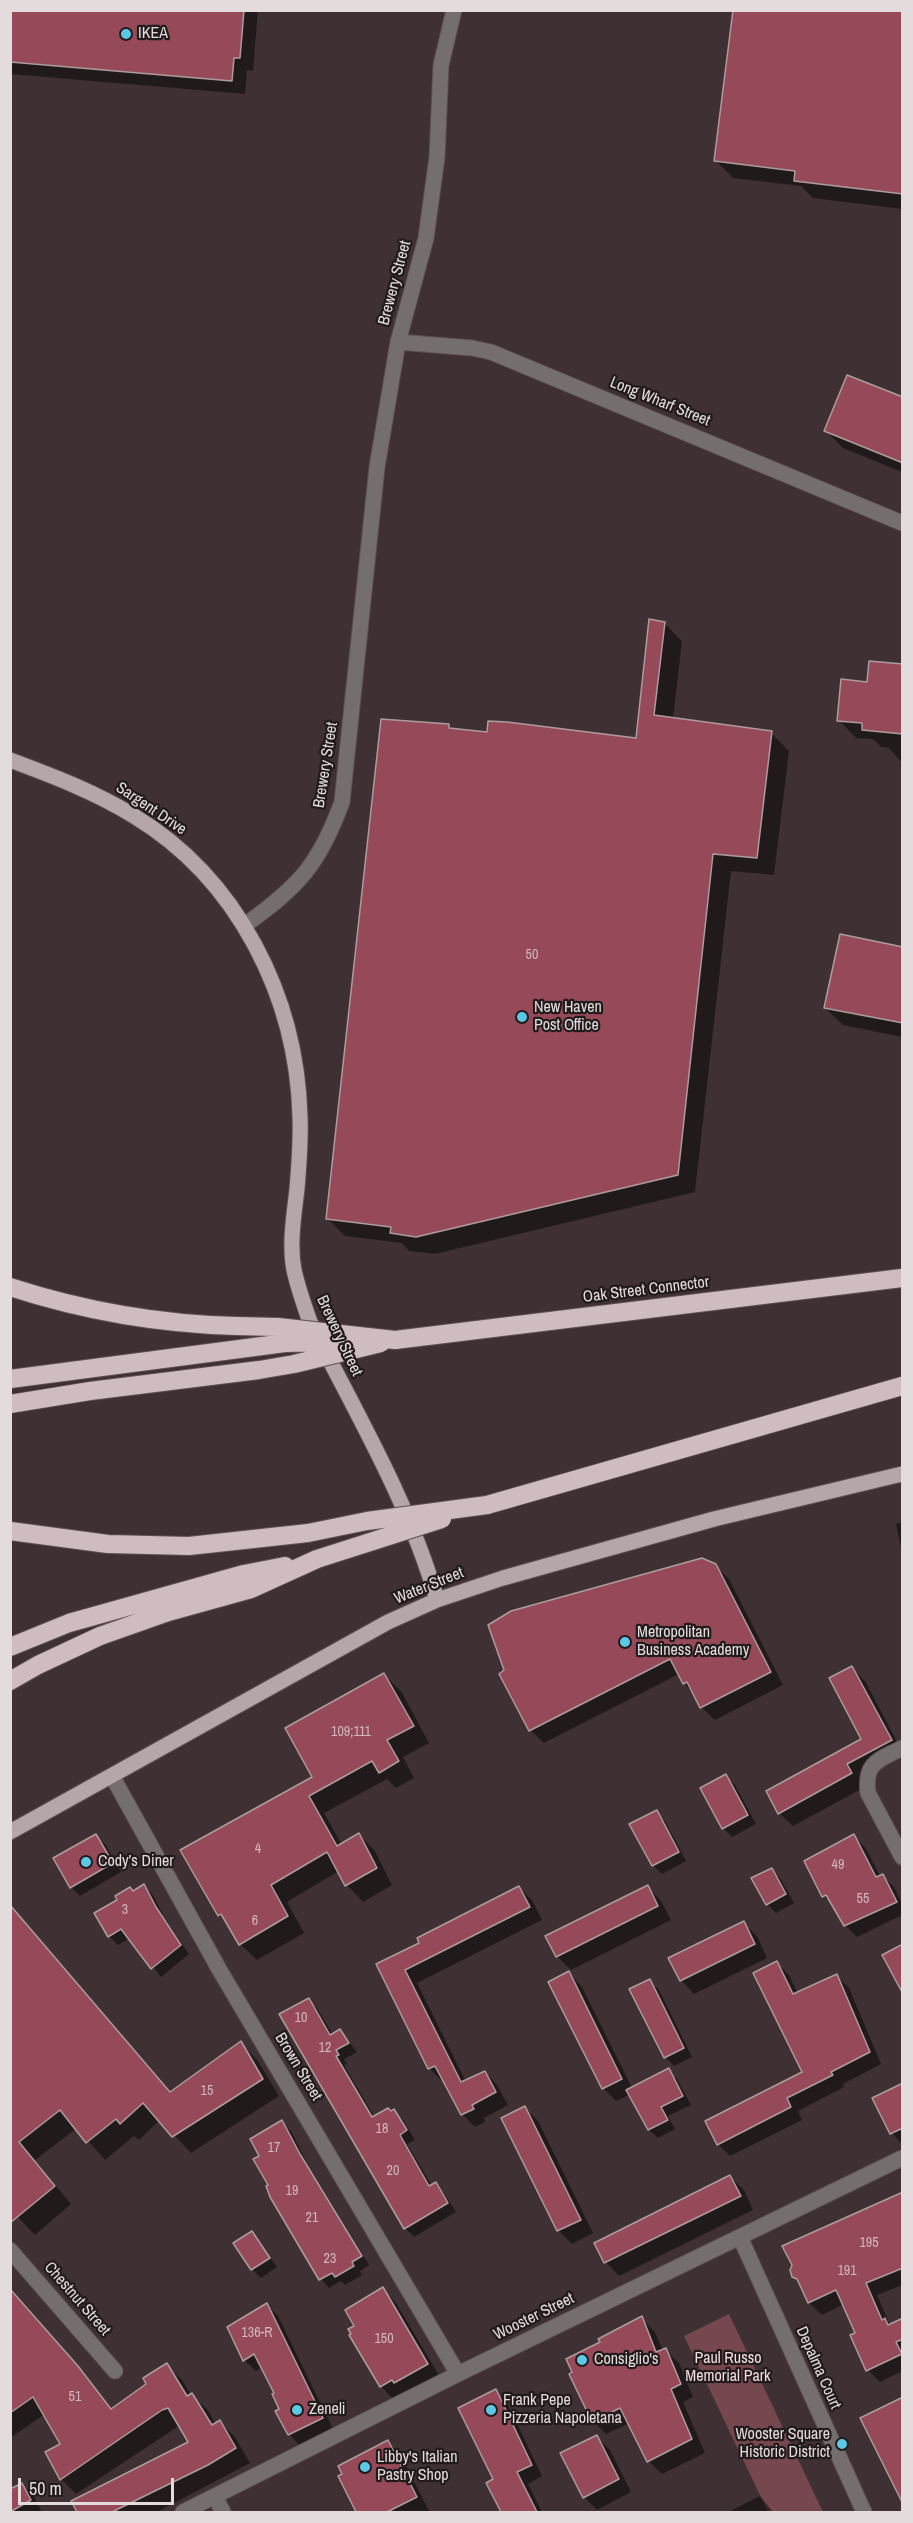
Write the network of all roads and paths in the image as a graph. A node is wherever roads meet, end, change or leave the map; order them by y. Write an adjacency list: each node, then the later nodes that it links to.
1 (454, 10): 2 (street, Brewery Street)
2 (398, 342): 3 (street, Long Wharf Street); 5 (street, Brewery Street)
3 (903, 523)
4 (10, 760): 5 (main road, Sargent Drive)
5 (245, 925): 16 (main road, Brewery Street)
6 (903, 1278): 8 (highway, Oak Street Connector)
7 (10, 1287): 8 (highway, bridge)
8 (395, 1340): 9 (highway, bridge); 11 (highway, bridge)
9 (10, 1379)
10 (903, 1386): 13 (highway)
11 (10, 1404)
12 (903, 1474): 16 (main road, Water Street)
13 (487, 1505): 14 (highway, bridge); 15 (highway, bridge)
14 (17, 1532)
15 (317, 1559): 17 (highway); 18 (highway)
16 (437, 1600): 20 (main road, Water Street)
17 (10, 1647)
18 (10, 1681)
19 (903, 1748): 22 (street)
20 (112, 1776): 21 (main road, Water Street); 27 (street, Brown Street)
21 (10, 1832)
22 (903, 1857)
23 (903, 2158): 24 (street, Wooster Street)
24 (740, 2237): 27 (street, Wooster Street); 31 (street, Depalma Court)
25 (10, 2250): 26 (street, Chestnut Street)
26 (116, 2371)
27 (458, 2374): 28 (street, Wooster Street)
28 (215, 2497): 29 (street, Wooster Street); 30 (street)
29 (183, 2512)
30 (223, 2512)
31 (864, 2512)

